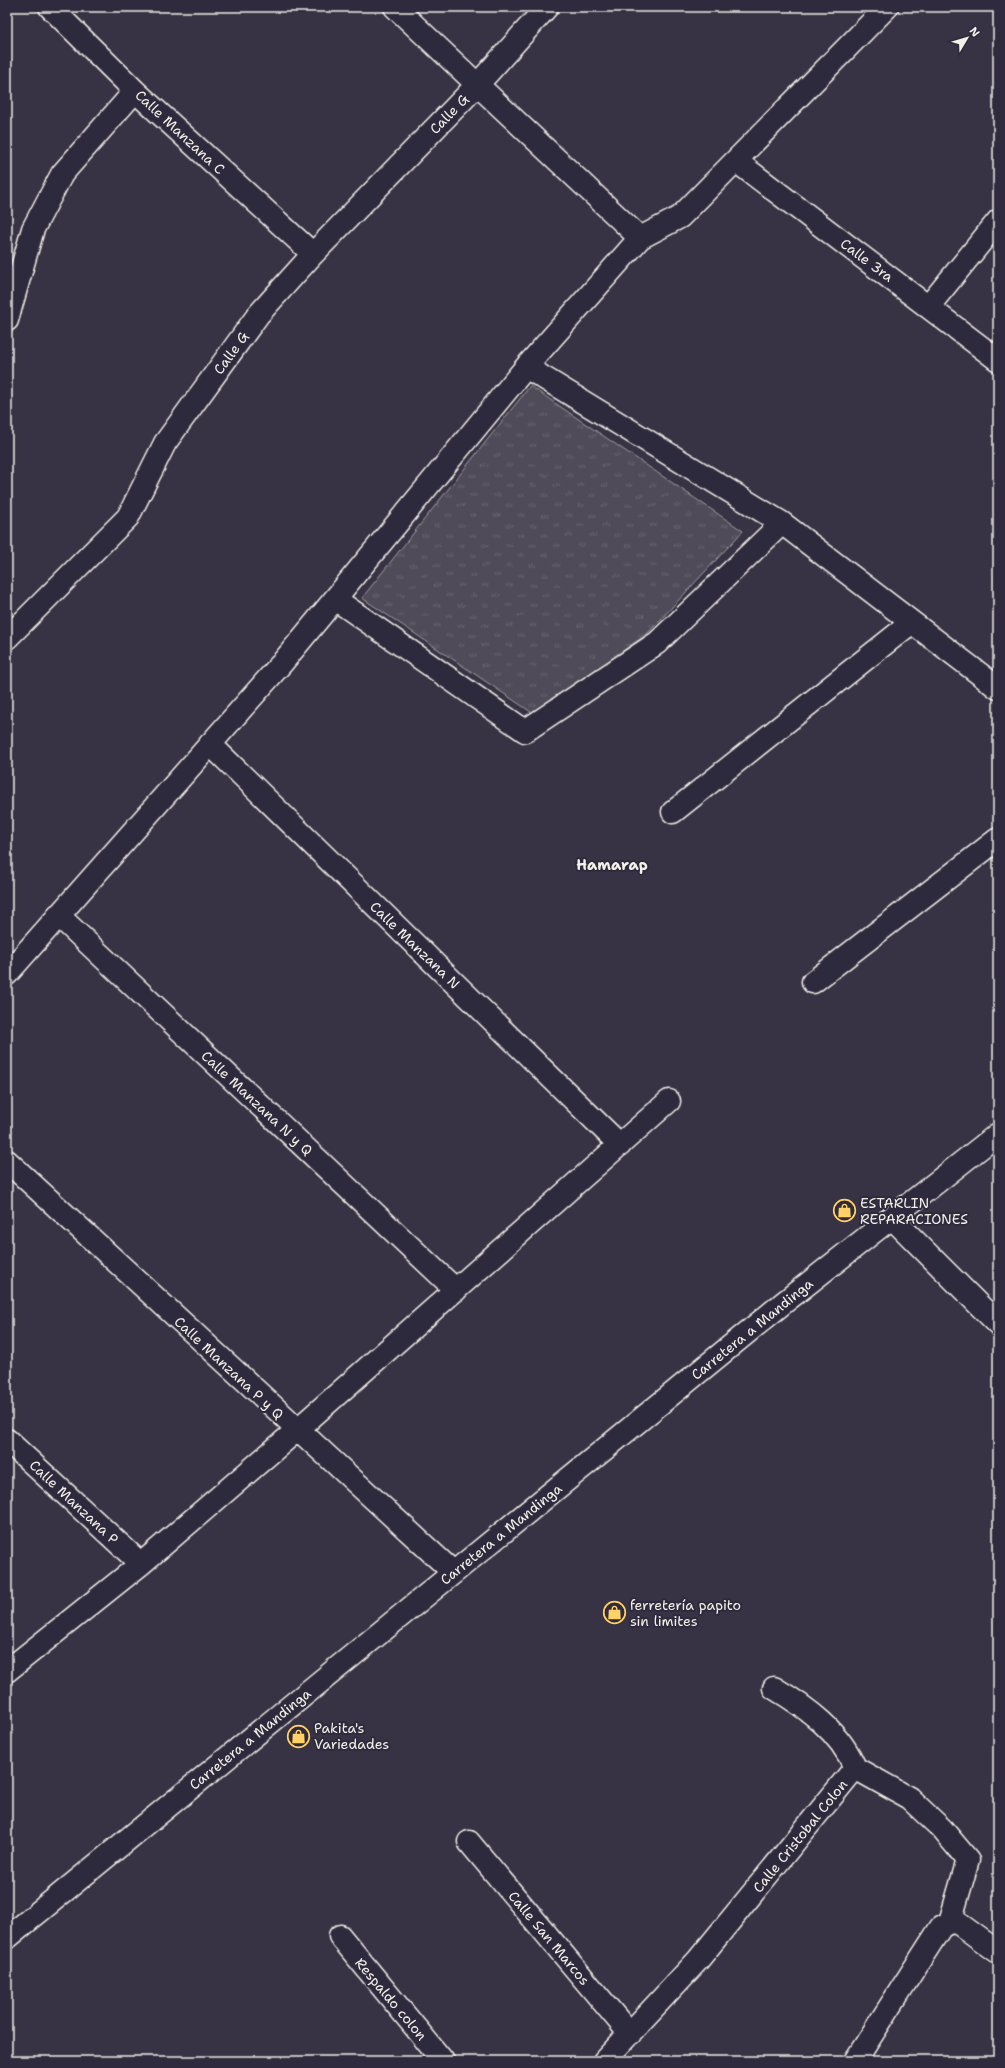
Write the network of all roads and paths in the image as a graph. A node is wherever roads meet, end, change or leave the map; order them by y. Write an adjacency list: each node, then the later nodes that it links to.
1 (50, 7): 6 (street, Calle Manzana C)
2 (395, 7): 5 (street)
3 (547, 7): 5 (street, Calle G)
4 (887, 7): 7 (street)
5 (478, 84): 9 (street); 10 (street, Calle G)
6 (135, 91): 10 (street, Calle Manzana C); 12 (street)
7 (736, 161): 9 (street); 11 (street, Calle 3ra)
8 (998, 221): 11 (street)
9 (640, 238): 14 (street)
10 (313, 254): 18 (street, Calle G)
11 (928, 307): 13 (street, Calle 3ra)
12 (7, 320)
13 (998, 360)
14 (526, 367): 15 (street); 16 (street)
15 (782, 523): 16 (street); 17 (street)
16 (334, 599): 20 (street)
17 (911, 623): 19 (street); 21 (street)
18 (7, 638)
19 (998, 688)
20 (210, 744): 23 (street); 28 (street, Calle Manzana N)
21 (673, 812)
22 (998, 839): 25 (street)
23 (58, 915): 24 (street); 31 (street, Calle Manzana N y Q)
24 (7, 974)
25 (813, 982)
26 (668, 1101): 28 (street)
27 (998, 1134): 30 (street, Carretera a Mandinga)
28 (620, 1145): 31 (street)
29 (7, 1161): 33 (street, Calle Manzana P y Q)
30 (892, 1218): 32 (street); 36 (street, Carretera a Mandinga)
31 (456, 1290): 33 (street)
32 (998, 1324)
33 (297, 1430): 35 (street); 36 (street, Calle Manzana P y Q)
34 (7, 1440): 35 (street, Calle Manzana P)
35 (141, 1564): 37 (street)
36 (453, 1572): 43 (street, Carretera a Mandinga)
37 (7, 1671)
38 (774, 1688): 39 (street)
39 (855, 1768): 41 (street, Calle Cristobal Colon); 45 (street, Calle Cristobal Colon)
40 (469, 1842): 45 (street, Calle San Marcos)
41 (950, 1922): 44 (street); 48 (street)
42 (340, 1936): 46 (street, Respaldo colon)
43 (7, 1938)
44 (998, 1952)
45 (630, 2034): 47 (street, Calle Cristobal Colon)
46 (443, 2061)
47 (604, 2061)
48 (855, 2061)

